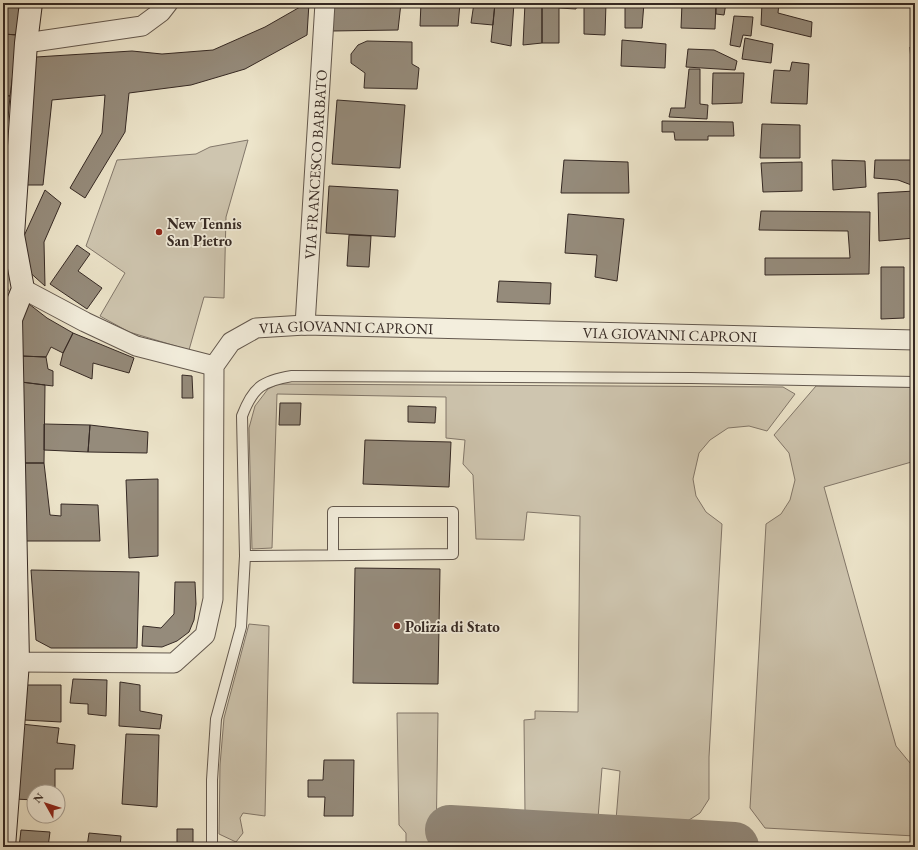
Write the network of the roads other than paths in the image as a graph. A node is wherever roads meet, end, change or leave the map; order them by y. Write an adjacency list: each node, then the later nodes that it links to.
1 (31, 3): 4 (street)
2 (168, 3): 4 (street)
3 (325, 3): 7 (street, VIA FRANCESCO BARBATO)
4 (26, 43): 5 (street)
5 (8, 235): 6 (street)
6 (23, 289): 9 (street); 10 (street)
7 (305, 326): 8 (street, VIA GIOVANNI CAPRONI); 10 (street, VIA GIOVANNI CAPRONI)
8 (915, 340)
9 (8, 350): 14 (street)
10 (214, 366): 14 (street)
11 (915, 382): 13 (lane)
12 (333, 555): 12 (lane); 13 (lane)
13 (245, 556): 16 (lane)
14 (10, 655): 15 (street)
15 (4, 847)
16 (212, 847)

